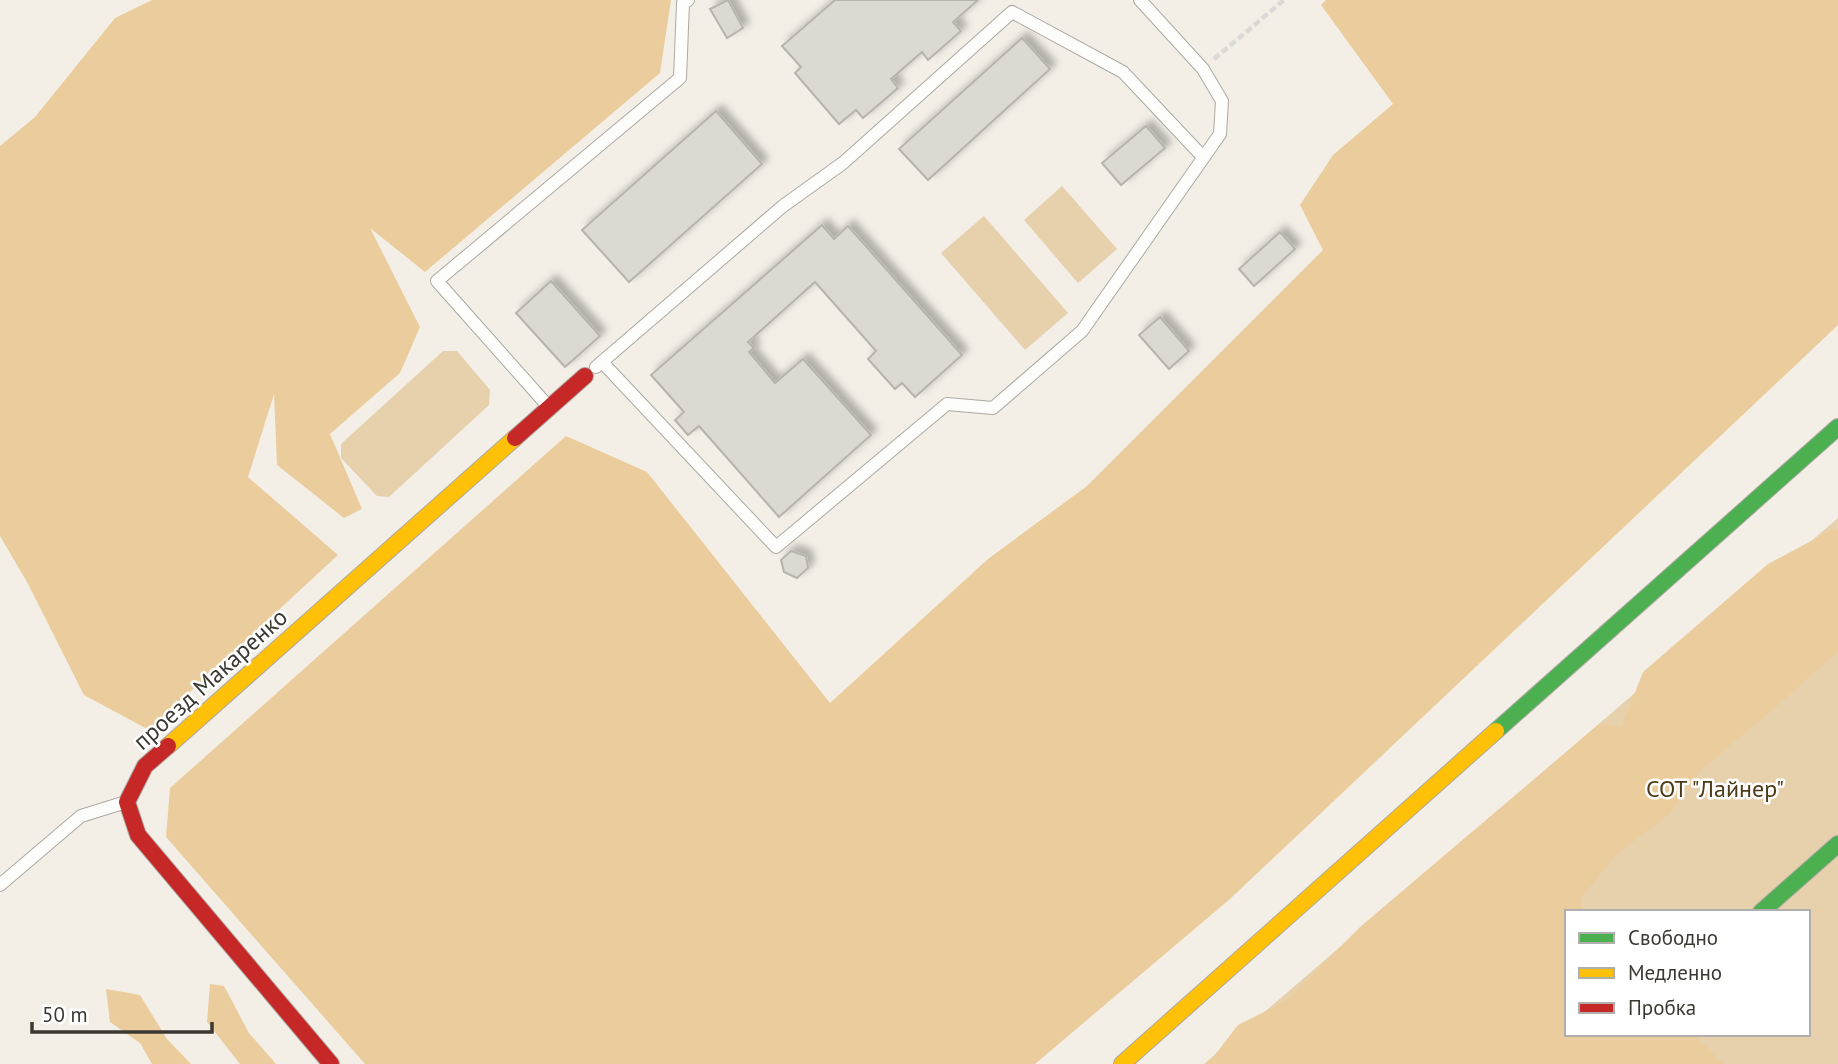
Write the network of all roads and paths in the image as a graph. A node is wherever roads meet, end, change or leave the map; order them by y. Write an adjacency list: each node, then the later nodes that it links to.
1 (688, 0): 8 (lane)
2 (1140, 0): 4 (lane)
3 (1284, 0): 4 (path)
4 (1203, 69): 5 (lane)
5 (1203, 157): 6 (lane); 6 (lane)
6 (602, 362): 7 (lane)
7 (586, 376): 8 (street, проезд Макаренко)
8 (550, 408): 10 (street, проезд Макаренко)
9 (1838, 427): 15 (street)
10 (127, 802): 12 (lane); 14 (street)
11 (1838, 844): 13 (street)
12 (0, 885)
13 (1764, 910)
14 (331, 1064)
15 (1122, 1064)

